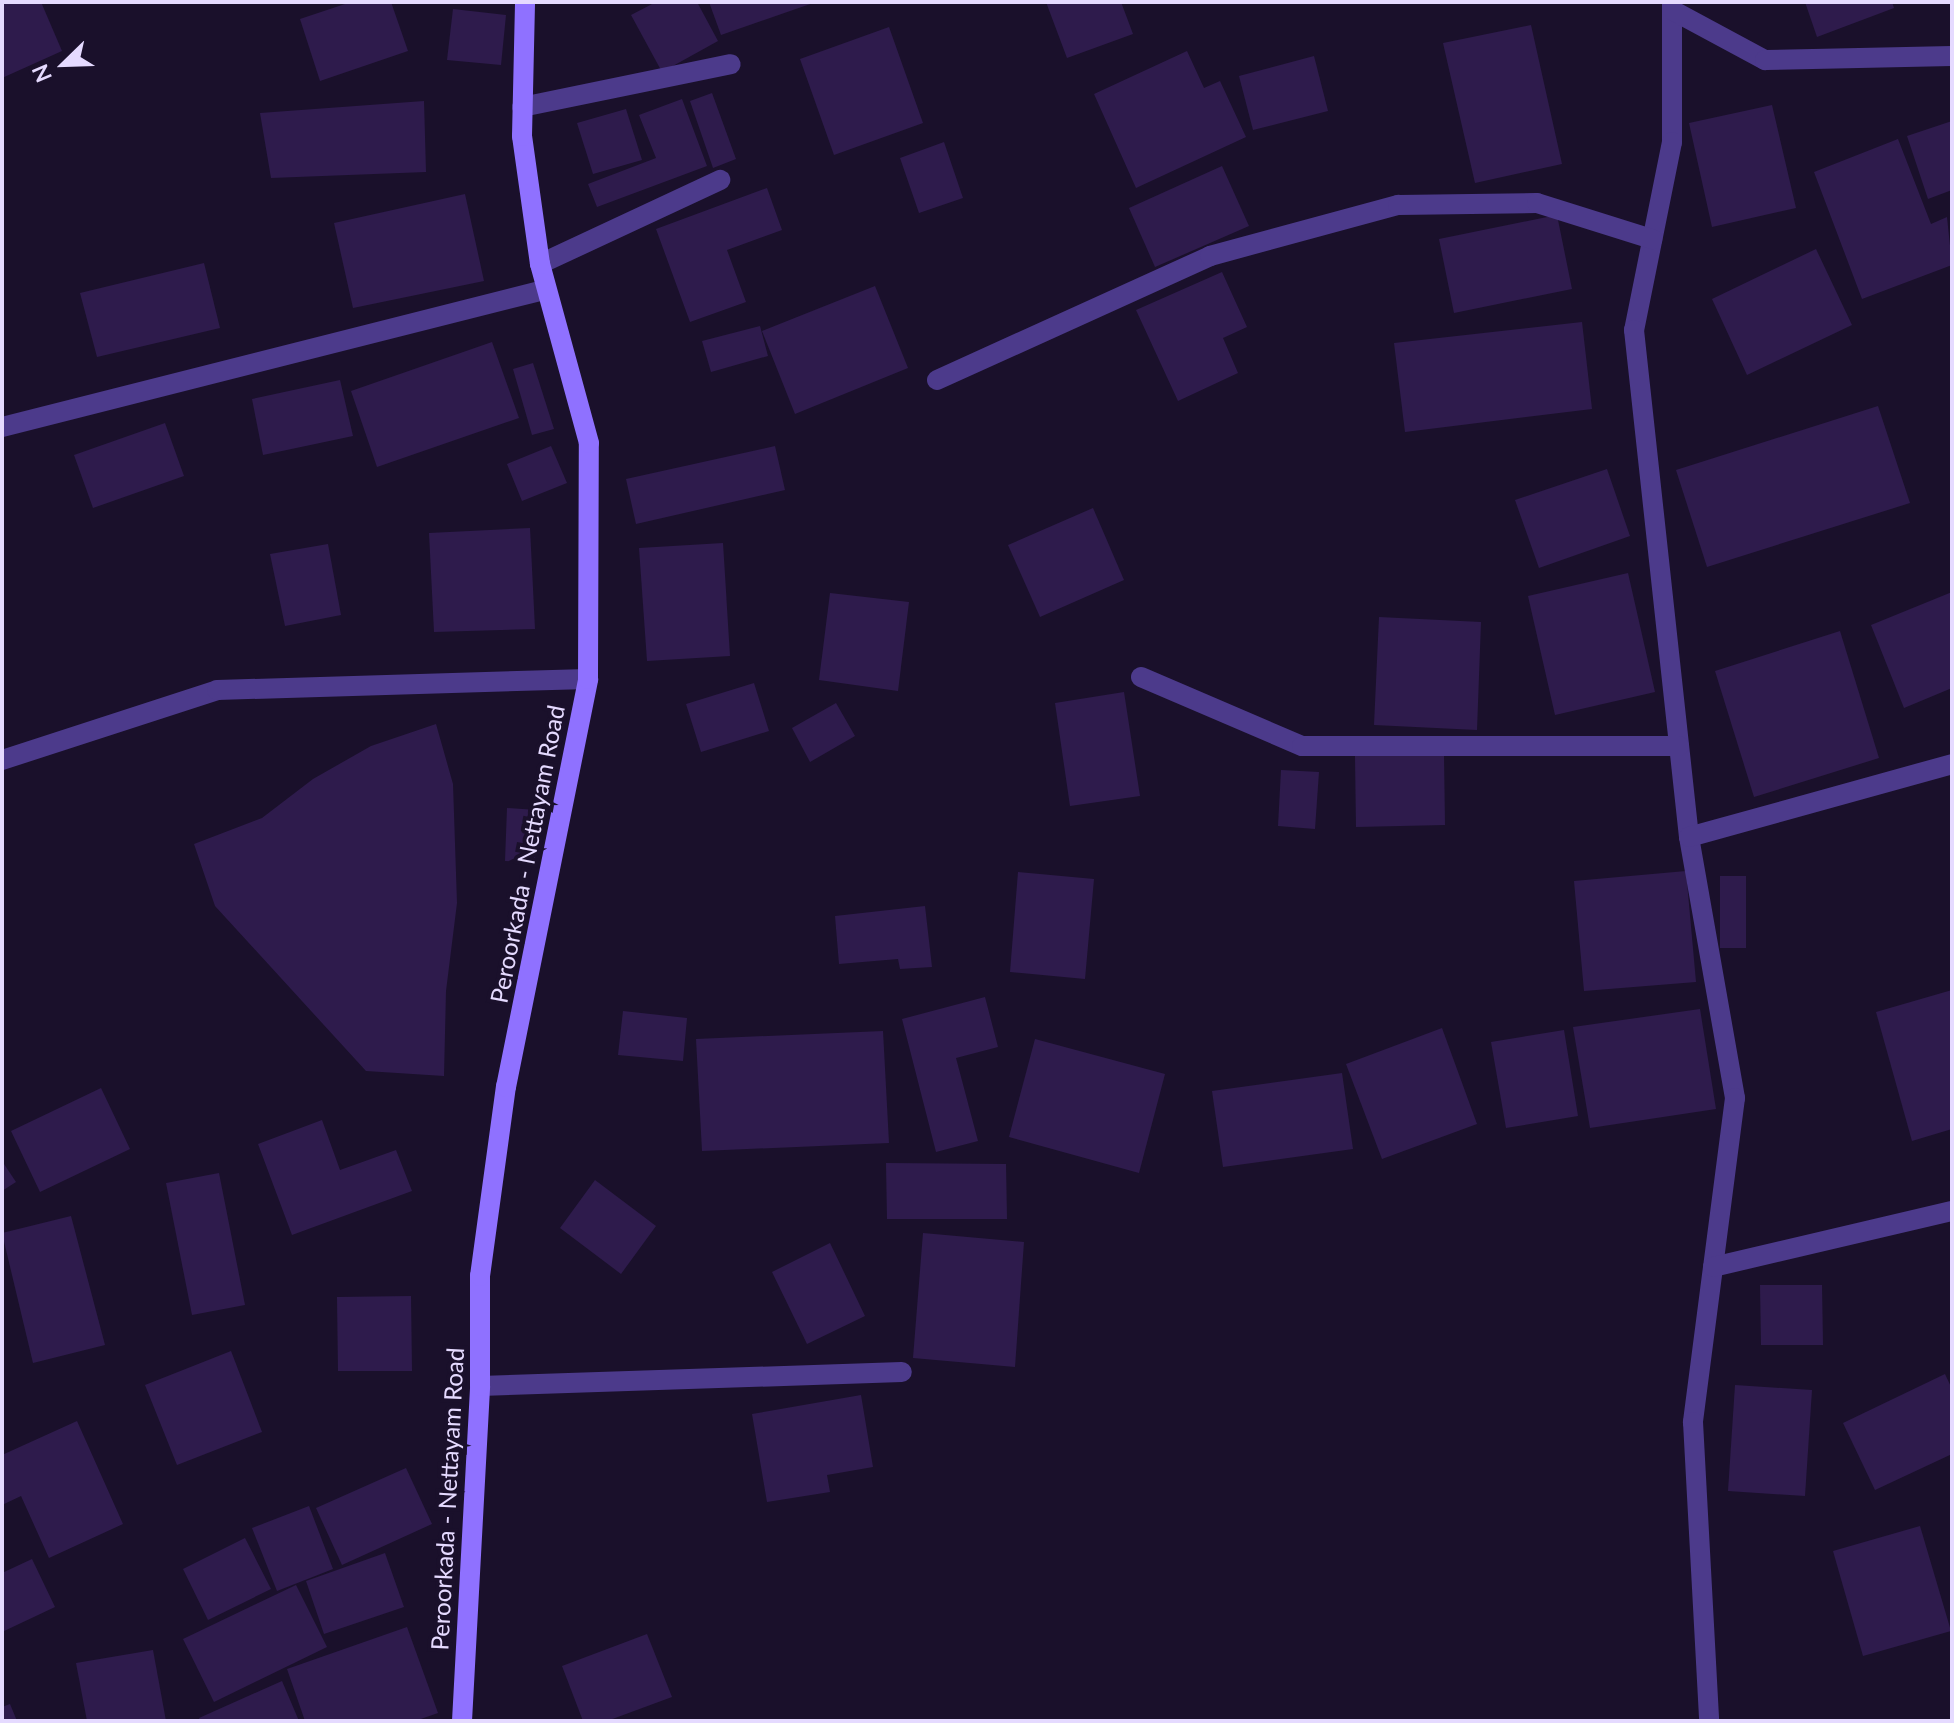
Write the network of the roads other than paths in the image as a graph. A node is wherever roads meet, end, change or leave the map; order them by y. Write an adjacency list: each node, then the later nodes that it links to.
1 (525, 2): 5 (street, Peroorkada - Nettayam Road)
2 (1672, 6): 3 (street); 7 (street)
3 (1952, 56)
4 (731, 64): 5 (street)
5 (522, 107): 8 (street, Peroorkada - Nettayam Road)
6 (720, 180): 8 (street)
7 (1652, 239): 10 (street); 14 (street)
8 (540, 264): 9 (street, Peroorkada - Nettayam Road)
9 (544, 290): 11 (street); 13 (street, Peroorkada - Nettayam Road)
10 (937, 380)
11 (2, 427)
12 (1141, 677): 14 (street)
13 (588, 679): 15 (street); 21 (street, Peroorkada - Nettayam Road)
14 (1679, 746): 17 (street)
15 (2, 760)
16 (1952, 764): 17 (street)
17 (1689, 837): 19 (street)
18 (1952, 1211): 19 (street)
19 (1713, 1267): 23 (street)
20 (902, 1372): 21 (street)
21 (480, 1386): 22 (street, Peroorkada - Nettayam Road)
22 (462, 1721)
23 (1709, 1721)

